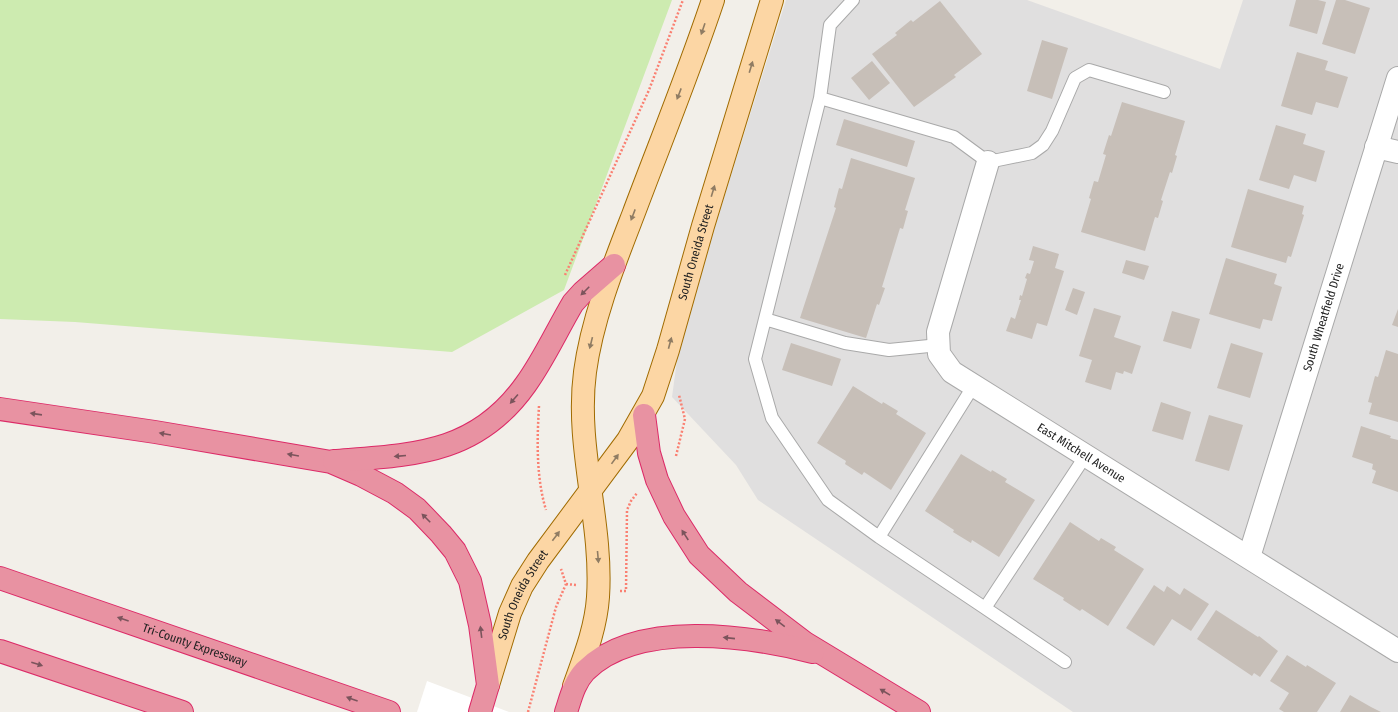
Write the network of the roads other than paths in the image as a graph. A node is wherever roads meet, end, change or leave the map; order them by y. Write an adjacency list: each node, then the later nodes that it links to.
1 (713, 0): 10 (main road, one-way to 10)
2 (772, 0): 15 (main road, South Oneida Street, one-way to 2)
3 (853, 0): 6 (lane)
4 (1398, 78): 7 (street, South Wheatfield Drive)
5 (1164, 92): 9 (lane)
6 (820, 98): 9 (lane); 11 (lane)
7 (1376, 148): 8 (street); 20 (street, South Wheatfield Drive)
8 (1398, 152)
9 (988, 162): 12 (street, East Mitchell Avenue)
10 (614, 265): 17 (highway, one-way to 17); 18 (main road, one-way to 18)
11 (765, 319): 12 (lane); 19 (lane)
12 (938, 345): 13 (street, East Mitchell Avenue)
13 (974, 385): 16 (street, East Mitchell Avenue); 19 (lane)
14 (0, 409): 17 (highway, one-way to 14)
15 (644, 415): 18 (main road, South Oneida Street, one-way to 15); 25 (highway, one-way to 15)
16 (1086, 455): 20 (street, East Mitchell Avenue); 22 (lane)
17 (331, 462): 27 (highway, one-way to 17)
18 (591, 490): 27 (main road, South Oneida Street, one-way to 18); 28 (main road, one-way to 28)
19 (880, 537): 22 (lane)
20 (1249, 557): 24 (street, East Mitchell Avenue)
21 (0, 578): 30 (highway, Tri-County Expressway, one-way to 21)
22 (985, 608): 26 (lane)
23 (0, 651): 29 (highway, one-way to 29)
24 (1398, 651)
25 (822, 654): 28 (highway, one-way to 28); 33 (highway, one-way to 25)
26 (1065, 662)
27 (488, 685): 31 (highway, South Oneida Street)
28 (574, 687): 32 (highway)
29 (182, 712)
30 (389, 712)
31 (480, 712)
32 (566, 712)
33 (919, 712)

